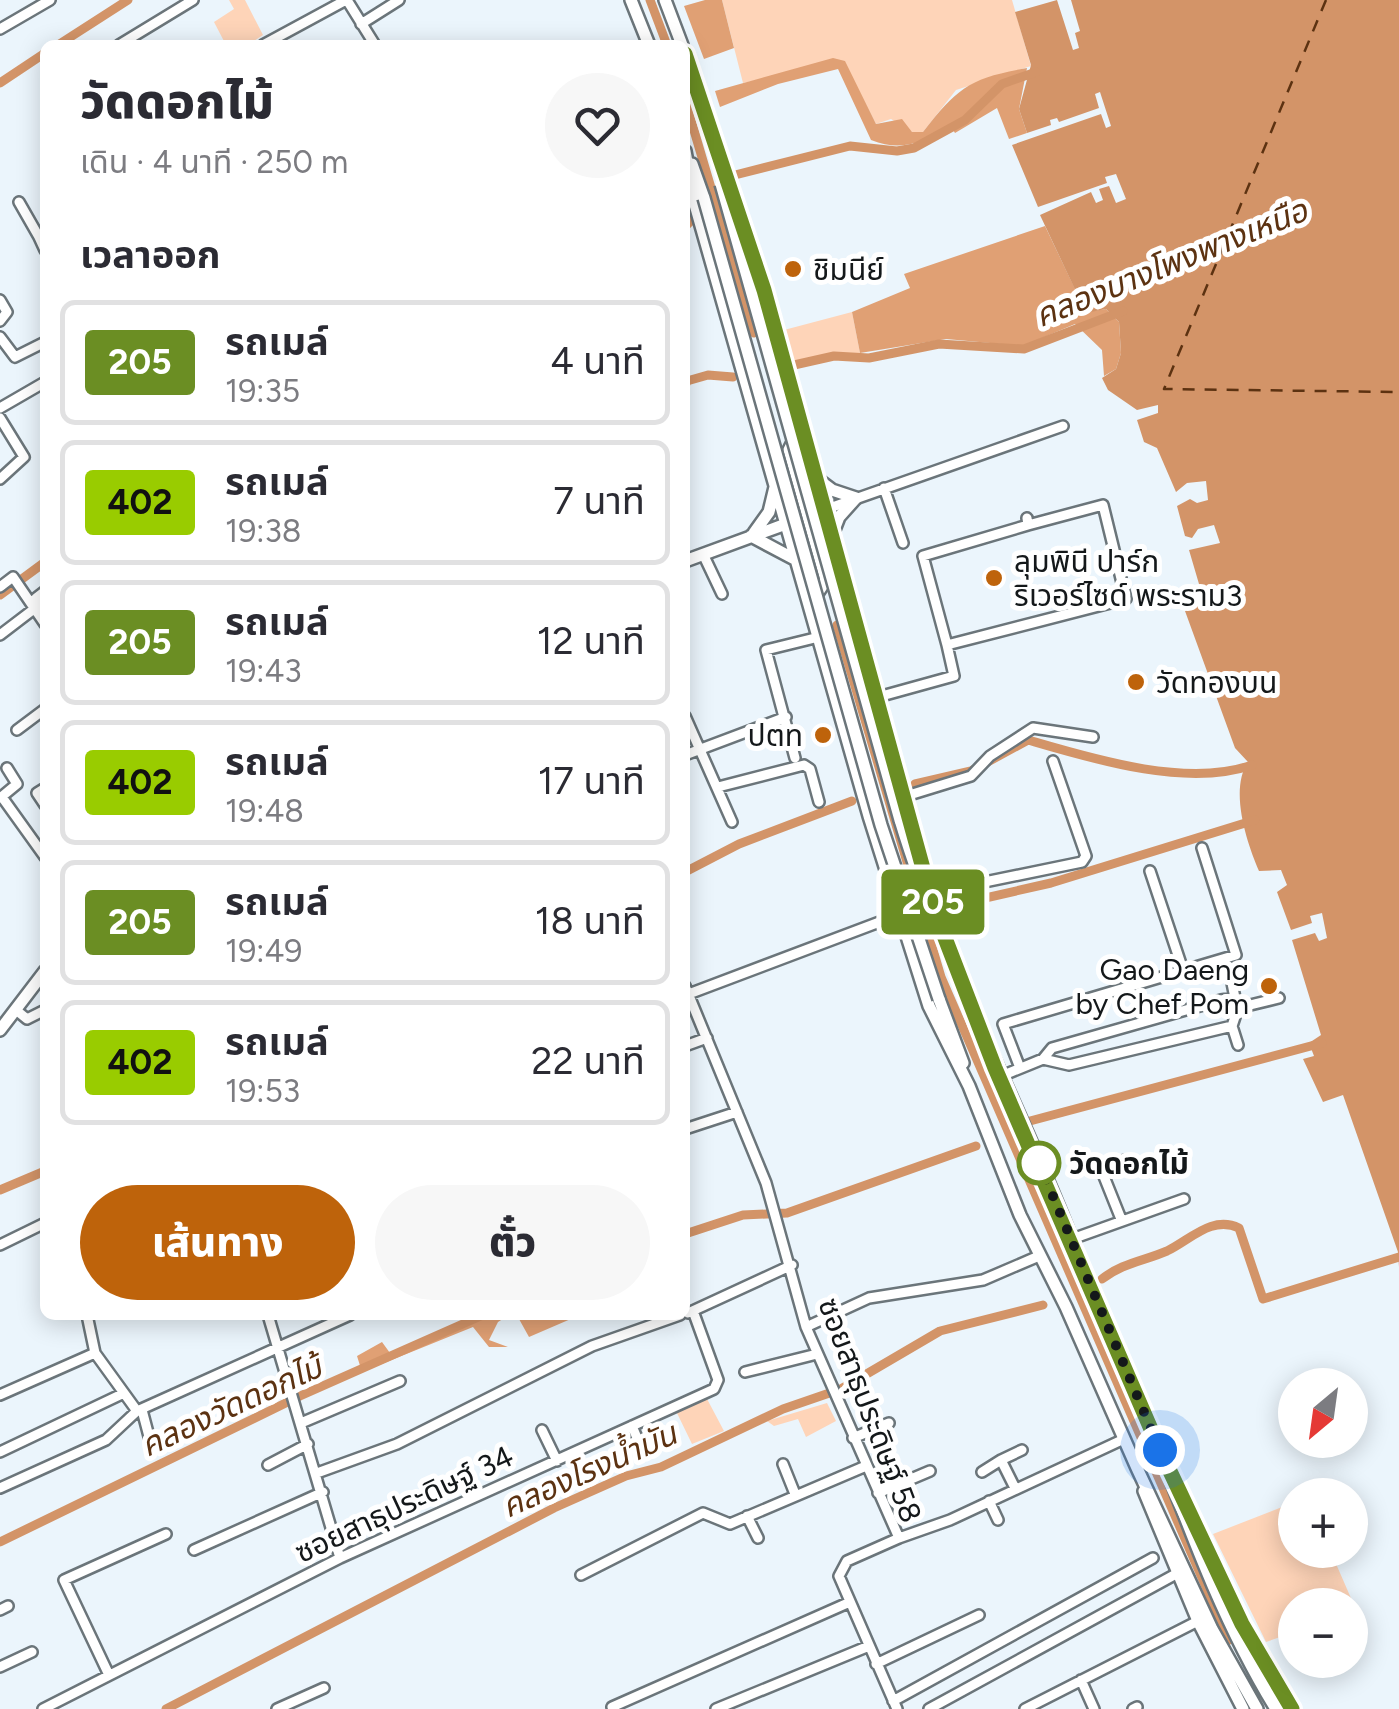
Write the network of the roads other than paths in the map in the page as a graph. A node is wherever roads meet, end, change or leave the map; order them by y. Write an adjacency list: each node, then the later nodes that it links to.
1 (50, 0): 8 (street)
2 (193, 0): 9 (street)
3 (346, 0): 7 (street); 10 (street)
4 (399, 0): 7 (street)
5 (631, 0): 12 (main road)
6 (664, 0): 13 (main road)
7 (361, 24): 11 (street)
8 (0, 29)
9 (127, 40)
10 (272, 40)
11 (372, 40)
12 (647, 40)
13 (680, 40)
14 (690, 69): 16 (main road)
15 (690, 168): 17 (main road)
16 (727, 182): 25 (main road); 73 (main road, bridge)
17 (699, 200): 28 (main road); 92 (main road, bridge)
18 (19, 202): 19 (street)
19 (40, 232)
20 (0, 300): 21 (street)
21 (0, 321)
22 (0, 337): 23 (street)
23 (40, 344)
24 (40, 385): 26 (street)
25 (796, 407): 28 (main road); 30 (main road)
26 (0, 408)
27 (0, 418): 32 (street)
28 (758, 421): 33 (main road)
29 (1063, 426): 34 (street)
30 (803, 429): 31 (main road); 37 (main road)
31 (812, 475): 35 (main road); 36 (main road)
32 (0, 479)
33 (775, 486): 38 (main road); 39 (main road)
34 (884, 488): 35 (street); 41 (street)
35 (856, 498): 36 (street); 40 (main road)
36 (821, 511): 37 (main road); 40 (main road)
37 (808, 516): 38 (main road); 47 (main road)
38 (788, 523): 39 (main road); 44 (main road)
39 (752, 536): 42 (main road); 44 (main road)
40 (830, 540): 49 (main road)
41 (903, 543)
42 (703, 554): 43 (main road); 46 (street)
43 (690, 558)
44 (800, 562): 47 (main road)
45 (0, 587): 48 (street)
46 (722, 594)
47 (810, 602): 51 (main road)
48 (40, 610): 50 (street)
49 (857, 620): 51 (main road); 53 (main road)
50 (0, 635)
51 (819, 635): 56 (street); 74 (main road)
52 (947, 645): 52 (street); 53 (street)
53 (878, 697): 65 (main road)
54 (16, 711): 55 (street)
55 (40, 713)
56 (786, 717): 59 (street); 61 (street)
57 (690, 727): 59 (street)
58 (1092, 737): 65 (street)
59 (700, 748): 60 (street); 64 (street)
60 (690, 752)
61 (795, 758)
62 (1053, 761): 72 (street)
63 (7, 768): 66 (street)
64 (718, 786): 67 (street); 68 (street)
65 (906, 796): 72 (main road)
66 (1, 797): 70 (street)
67 (819, 802)
68 (732, 822)
69 (1202, 848): 75 (street)
70 (40, 850)
71 (1150, 871): 75 (street)
72 (930, 892): 73 (main road)
73 (935, 912): 91 (main road)
74 (898, 915): 78 (street); 92 (main road)
75 (1184, 972): 90 (street)
76 (1230, 973): 81 (street)
77 (40, 978): 82 (main road)
78 (690, 991)
79 (1279, 998): 81 (street)
80 (690, 1001): 86 (street, ซอยสาธุประดิษฐ์ 58)
81 (1237, 1003): 84 (street); 89 (street)
82 (16, 1010): 83 (street); 85 (main road)
83 (40, 1012)
84 (1232, 1026): 88 (street); 89 (street)
85 (0, 1030)
86 (706, 1038): 87 (street); 93 (street, ซอยสาธุประดิษฐ์ 58)
87 (690, 1044)
88 (1238, 1044)
89 (1044, 1059): 90 (street)
90 (1020, 1068): 91 (street)
91 (999, 1076): 99 (main road)
92 (970, 1086): 101 (main road)
93 (737, 1112): 94 (street); 102 (street, ซอยสาธุประดิษฐ์ 58)
94 (690, 1127)
95 (1125, 1160): 97 (street)
96 (1184, 1199): 97 (street)
97 (1122, 1219): 99 (street)
98 (40, 1226): 100 (street)
99 (1072, 1239): 127 (main road)
100 (0, 1244)
101 (1038, 1256): 109 (street); 123 (main road)
102 (792, 1265): 103 (street); 109 (street, ซอยสาธุประดิษฐ์ 58)
103 (690, 1311)
104 (88, 1320): 111 (street)
105 (269, 1320): 110 (street)
106 (338, 1320): 110 (street)
107 (656, 1320): 138 (street)
108 (689, 1320): 120 (street, ซอยสาธุประดิษฐ์ 34)
109 (806, 1327): 112 (street, ซอยสาธุประดิษฐ์ 58)
110 (276, 1347): 117 (street); 118 (street)
111 (95, 1353): 115 (street); 116 (street)
112 (817, 1354): 113 (street); 122 (street, ซอยสาธุประดิษฐ์ 58)
113 (745, 1372)
114 (400, 1381): 118 (street)
115 (0, 1394)
116 (122, 1394): 117 (street); 128 (street)
117 (139, 1411): 124 (street); 139 (street)
118 (301, 1423): 125 (street)
119 (889, 1423): 122 (street)
120 (632, 1426): 129 (street); 131 (street, ซอยสาธุประดิษฐ์ 34)
121 (542, 1430): 131 (street)
122 (853, 1438): 134 (street, ซอยสาธุประดิษฐ์ 58)
123 (1124, 1439): 135 (main road); 140 (street)
124 (151, 1444)
125 (308, 1444): 133 (street); 138 (street)
126 (1022, 1450): 130 (street)
127 (1160, 1450): 175 (main road); 176 (main road)
128 (0, 1452)
129 (643, 1452)
130 (1001, 1460): 137 (street); 140 (street)
131 (557, 1462): 151 (street, ซอยสาธุประดิษฐ์ 34)
132 (783, 1464): 143 (street)
133 (268, 1465)
134 (866, 1466): 142 (street, ซอยสาธุประดิษฐ์ 58); 143 (street)
135 (1136, 1468): 153 (main road); 174 (main road)
136 (930, 1471): 142 (street)
137 (982, 1472)
138 (317, 1473): 141 (street)
139 (0, 1488)
140 (1015, 1488): 144 (street)
141 (323, 1492): 150 (street); 151 (street)
142 (878, 1492): 149 (street, ซอยสาธุประดิษฐ์ 58)
143 (795, 1494): 145 (street)
144 (990, 1500): 146 (street); 149 (street)
145 (747, 1516): 148 (street); 154 (street)
146 (998, 1520)
147 (166, 1534): 162 (street)
148 (758, 1538)
149 (899, 1538): 155 (street, ซอยสาธุประดิษฐ์ 58)
150 (194, 1550)
151 (340, 1558): 162 (street, ซอยสาธุประดิษฐ์ 34)
152 (1153, 1558): 166 (street)
153 (1176, 1574): 157 (main road); 170 (street)
154 (581, 1575)
155 (850, 1602): 158 (street, ซอยสาธุประดิษฐ์ 58); 165 (street)
156 (979, 1615): 160 (street)
157 (1198, 1621): 163 (street); 173 (main road)
158 (868, 1646): 160 (street, ซอยสาธุประดิษฐ์ 58); 169 (street)
159 (32, 1652): 161 (street)
160 (876, 1664): 166 (street, ซอยสาธุประดิษฐ์ 58)
161 (0, 1667)
162 (109, 1674): 167 (street, ซอยสาธุประดิษฐ์ 34)
163 (1081, 1680): 171 (street); 172 (street)
164 (324, 1688): 168 (street)
165 (612, 1707)
166 (895, 1707)
167 (43, 1709)
168 (276, 1709)
169 (716, 1709)
170 (929, 1709)
171 (1025, 1709)
172 (1094, 1709)
173 (1243, 1709)
174 (1258, 1709)
175 (1276, 1709)
176 (1292, 1709)

